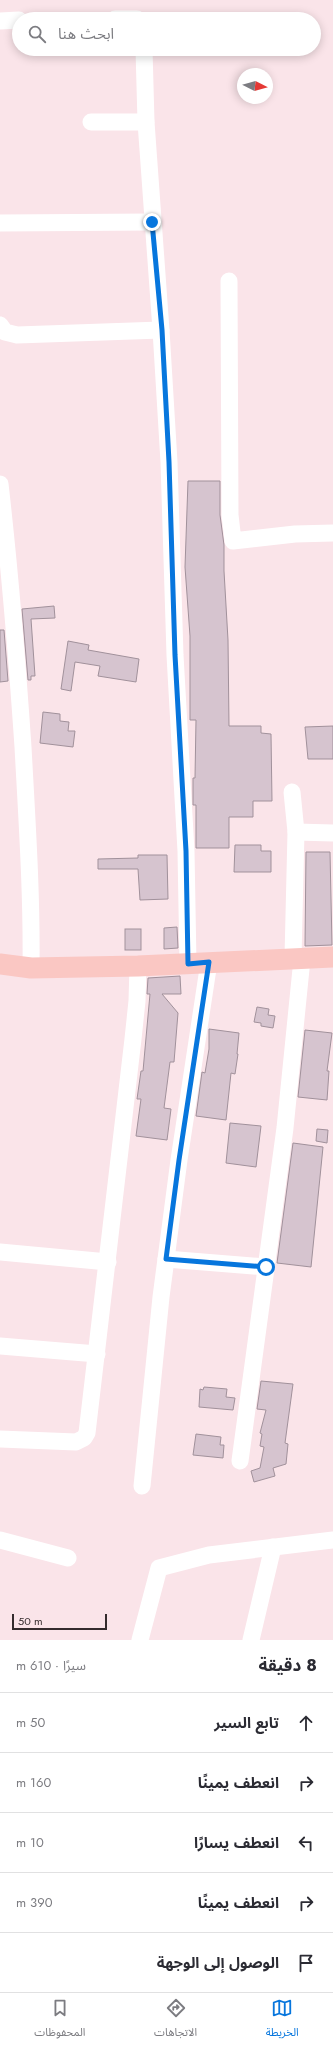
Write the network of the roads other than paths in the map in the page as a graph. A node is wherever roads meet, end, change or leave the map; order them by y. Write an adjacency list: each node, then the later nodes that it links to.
1 (12, 20): 2 (street)
2 (0, 21)
3 (144, 56): 5 (street)
4 (91, 122): 5 (street)
5 (146, 122): 6 (street)
6 (152, 222): 7 (street); 10 (street)
7 (0, 223)
8 (229, 281): 12 (street)
9 (0, 325): 10 (street)
10 (162, 330): 20 (street)
11 (0, 484): 22 (street)
12 (333, 533)
13 (292, 792): 14 (street)
14 (296, 832): 15 (street); 17 (street)
15 (333, 832)
16 (333, 957): 17 (main road)
17 (297, 958): 18 (main road); 26 (street)
18 (209, 962): 20 (main road); 24 (street)
19 (0, 964): 22 (main road)
20 (188, 964): 21 (main road)
21 (138, 966): 22 (main road); 25 (street)
22 (31, 968)
23 (0, 1252): 25 (street)
24 (166, 1259): 26 (street); 31 (street)
25 (108, 1262): 28 (street)
26 (266, 1267): 30 (street)
27 (0, 1346): 28 (street)
28 (97, 1354): 29 (street)
29 (0, 1439)
30 (240, 1461)
31 (142, 1486)
32 (0, 1540): 35 (street)
33 (333, 1540): 34 (street)
34 (273, 1547): 36 (street); 37 (street)
35 (68, 1558)
36 (140, 1640)
37 (252, 1640)

